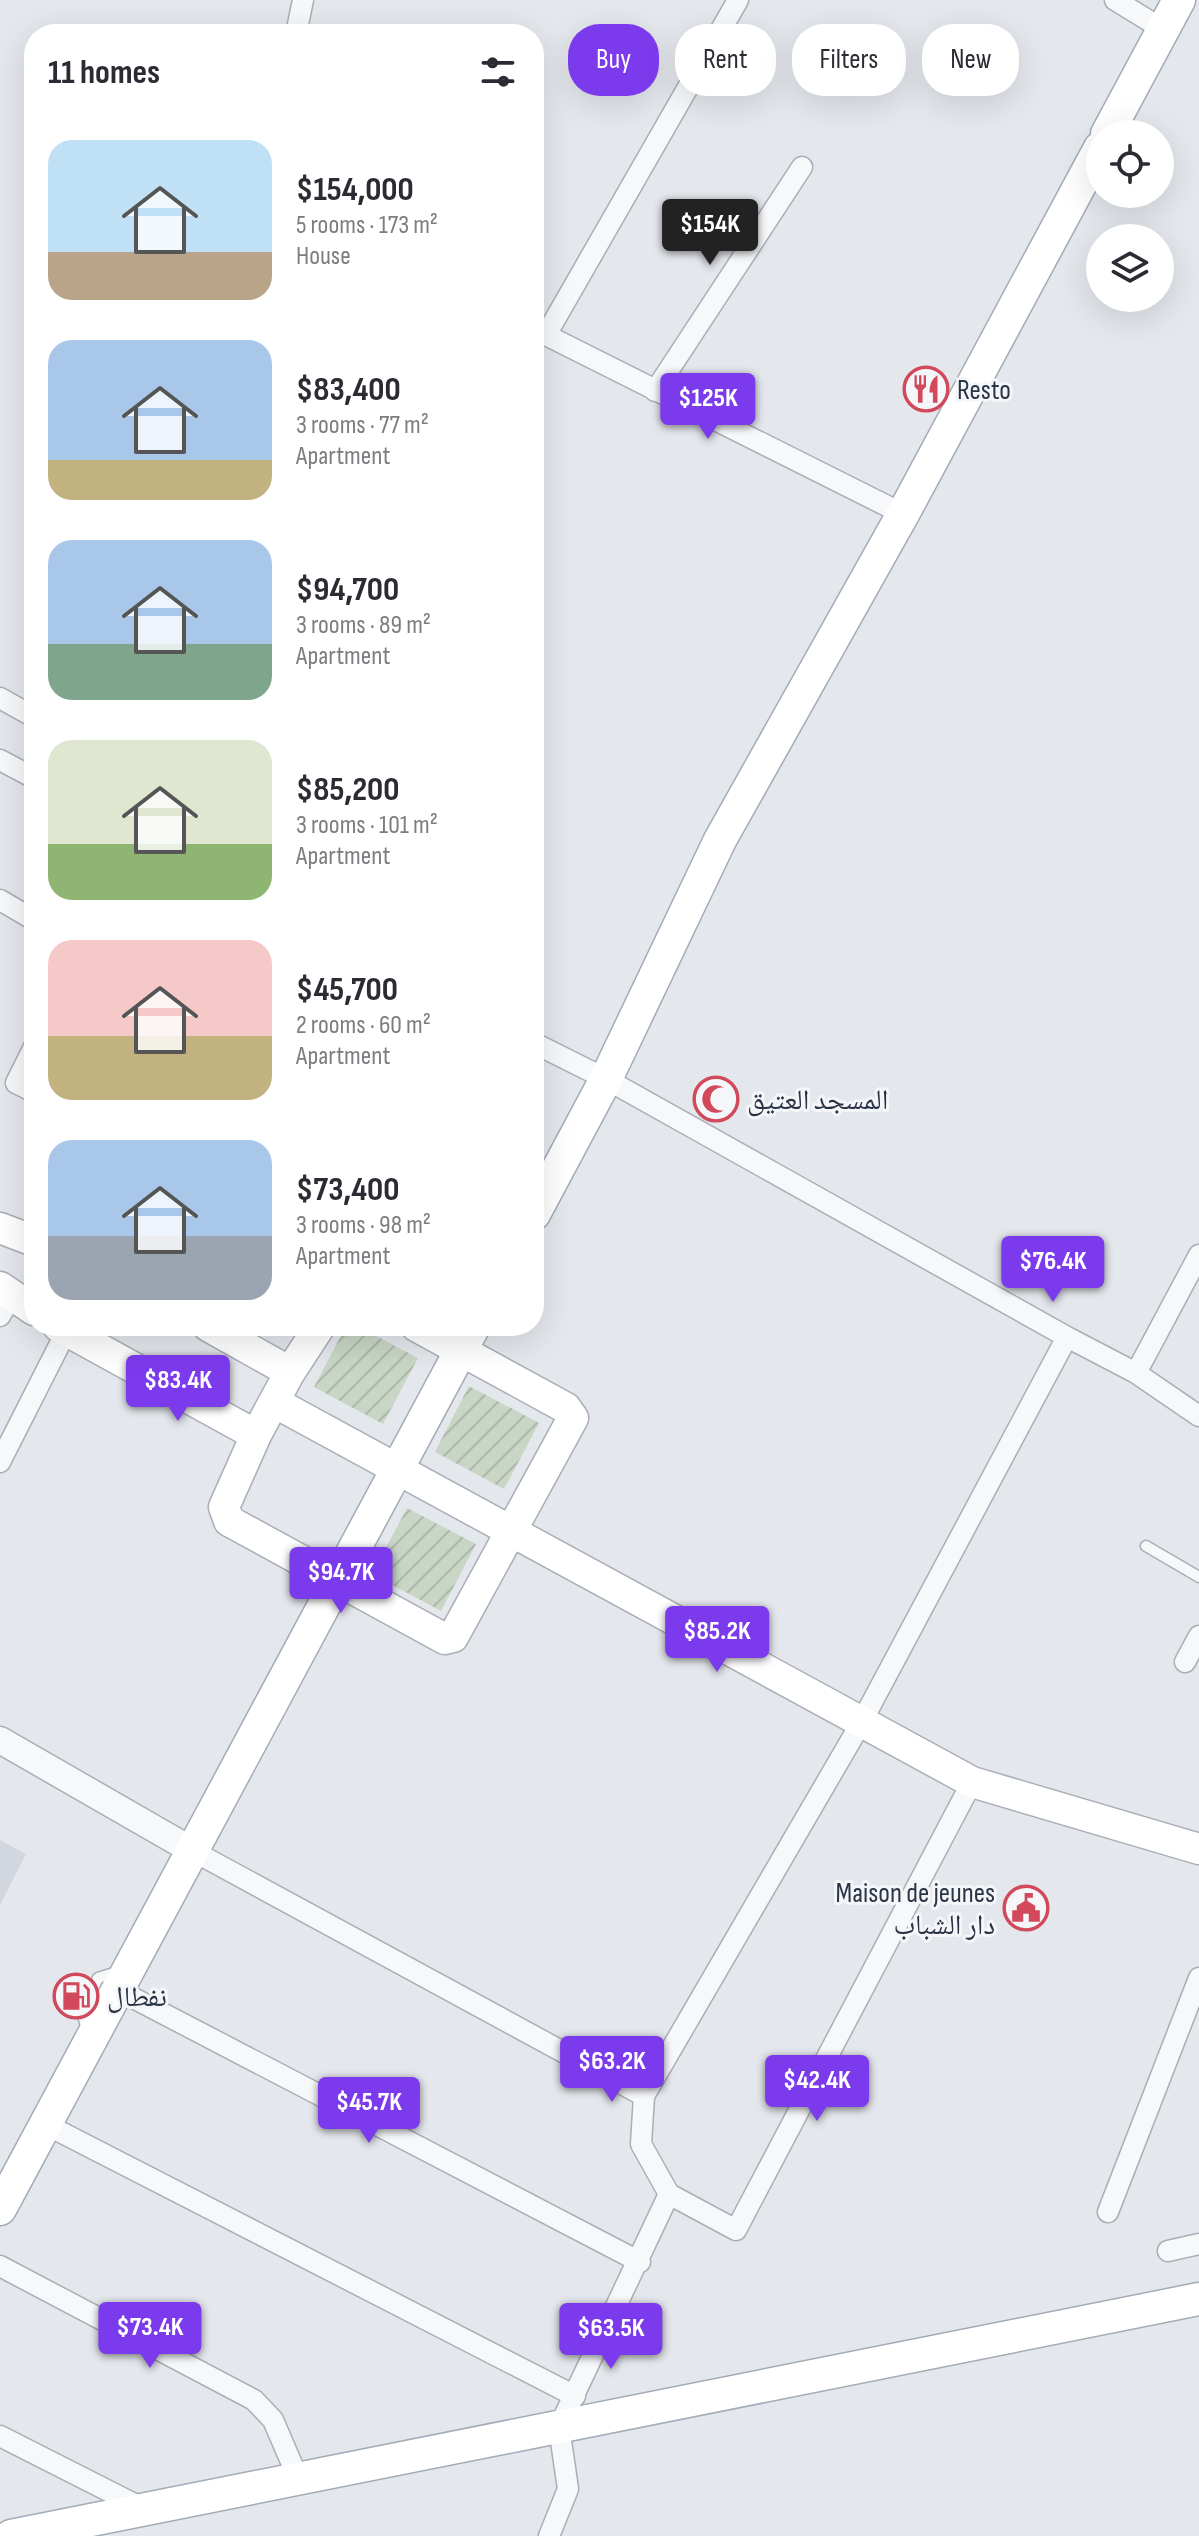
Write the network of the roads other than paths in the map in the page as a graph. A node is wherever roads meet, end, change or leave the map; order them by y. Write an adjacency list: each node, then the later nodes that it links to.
1 (303, 0): 5 (street)
2 (738, 0): 10 (street)
3 (1115, 0): 6 (street)
4 (1179, 0): 6 (main road)
5 (298, 24)
6 (1164, 30): 7 (main road)
7 (1115, 120)
8 (802, 167): 12 (street)
9 (1086, 174): 13 (main road)
10 (544, 325)
11 (544, 334): 12 (street)
12 (655, 391): 13 (street)
13 (903, 514): 22 (main road)
14 (0, 698): 15 (street)
15 (24, 711)
16 (0, 760): 17 (street)
17 (24, 773)
18 (0, 900): 19 (street)
19 (24, 914)
20 (544, 1048): 22 (street)
21 (24, 1067): 23 (street)
22 (606, 1079): 24 (main road); 32 (street)
23 (24, 1087)
24 (544, 1195)
25 (0, 1228): 26 (main road)
26 (24, 1237)
27 (1199, 1255): 35 (street)
28 (60, 1336): 39 (street)
29 (78, 1336): 38 (main road)
30 (226, 1336): 34 (main road)
31 (313, 1336): 34 (main road)
32 (1067, 1337): 35 (street); 47 (street)
33 (468, 1338): 40 (main road); 41 (main road)
34 (290, 1372): 36 (main road)
35 (1136, 1373): 37 (street)
36 (274, 1402): 38 (main road); 40 (main road)
37 (1199, 1416)
38 (256, 1435): 44 (main road)
39 (0, 1462)
40 (398, 1468): 41 (main road); 44 (main road)
41 (514, 1529): 44 (main road); 47 (main road)
42 (1146, 1546): 43 (lane)
43 (1199, 1577)
44 (336, 1582): 51 (main road)
45 (1199, 1636): 46 (street)
46 (1185, 1662)
47 (861, 1723): 49 (main road); 54 (street)
48 (0, 1740): 51 (street)
49 (972, 1782): 50 (main road); 56 (street)
50 (1199, 1849)
51 (193, 1851): 53 (main road); 54 (street)
52 (1199, 1978): 58 (street)
53 (124, 1979): 55 (main road); 61 (street)
54 (644, 2096): 56 (street)
55 (45, 2124): 57 (main road); 64 (street)
56 (669, 2194): 61 (street)
57 (0, 2209)
58 (1108, 2212)
59 (1199, 2244): 60 (street)
60 (1168, 2251)
61 (640, 2262): 64 (street)
62 (0, 2266): 67 (street)
63 (1199, 2299): 65 (main road)
64 (575, 2396): 65 (street)
65 (559, 2427): 67 (main road); 70 (street)
66 (0, 2436): 68 (street)
67 (298, 2478): 68 (main road)
68 (144, 2509): 69 (main road)
69 (11, 2536)
70 (549, 2536)

